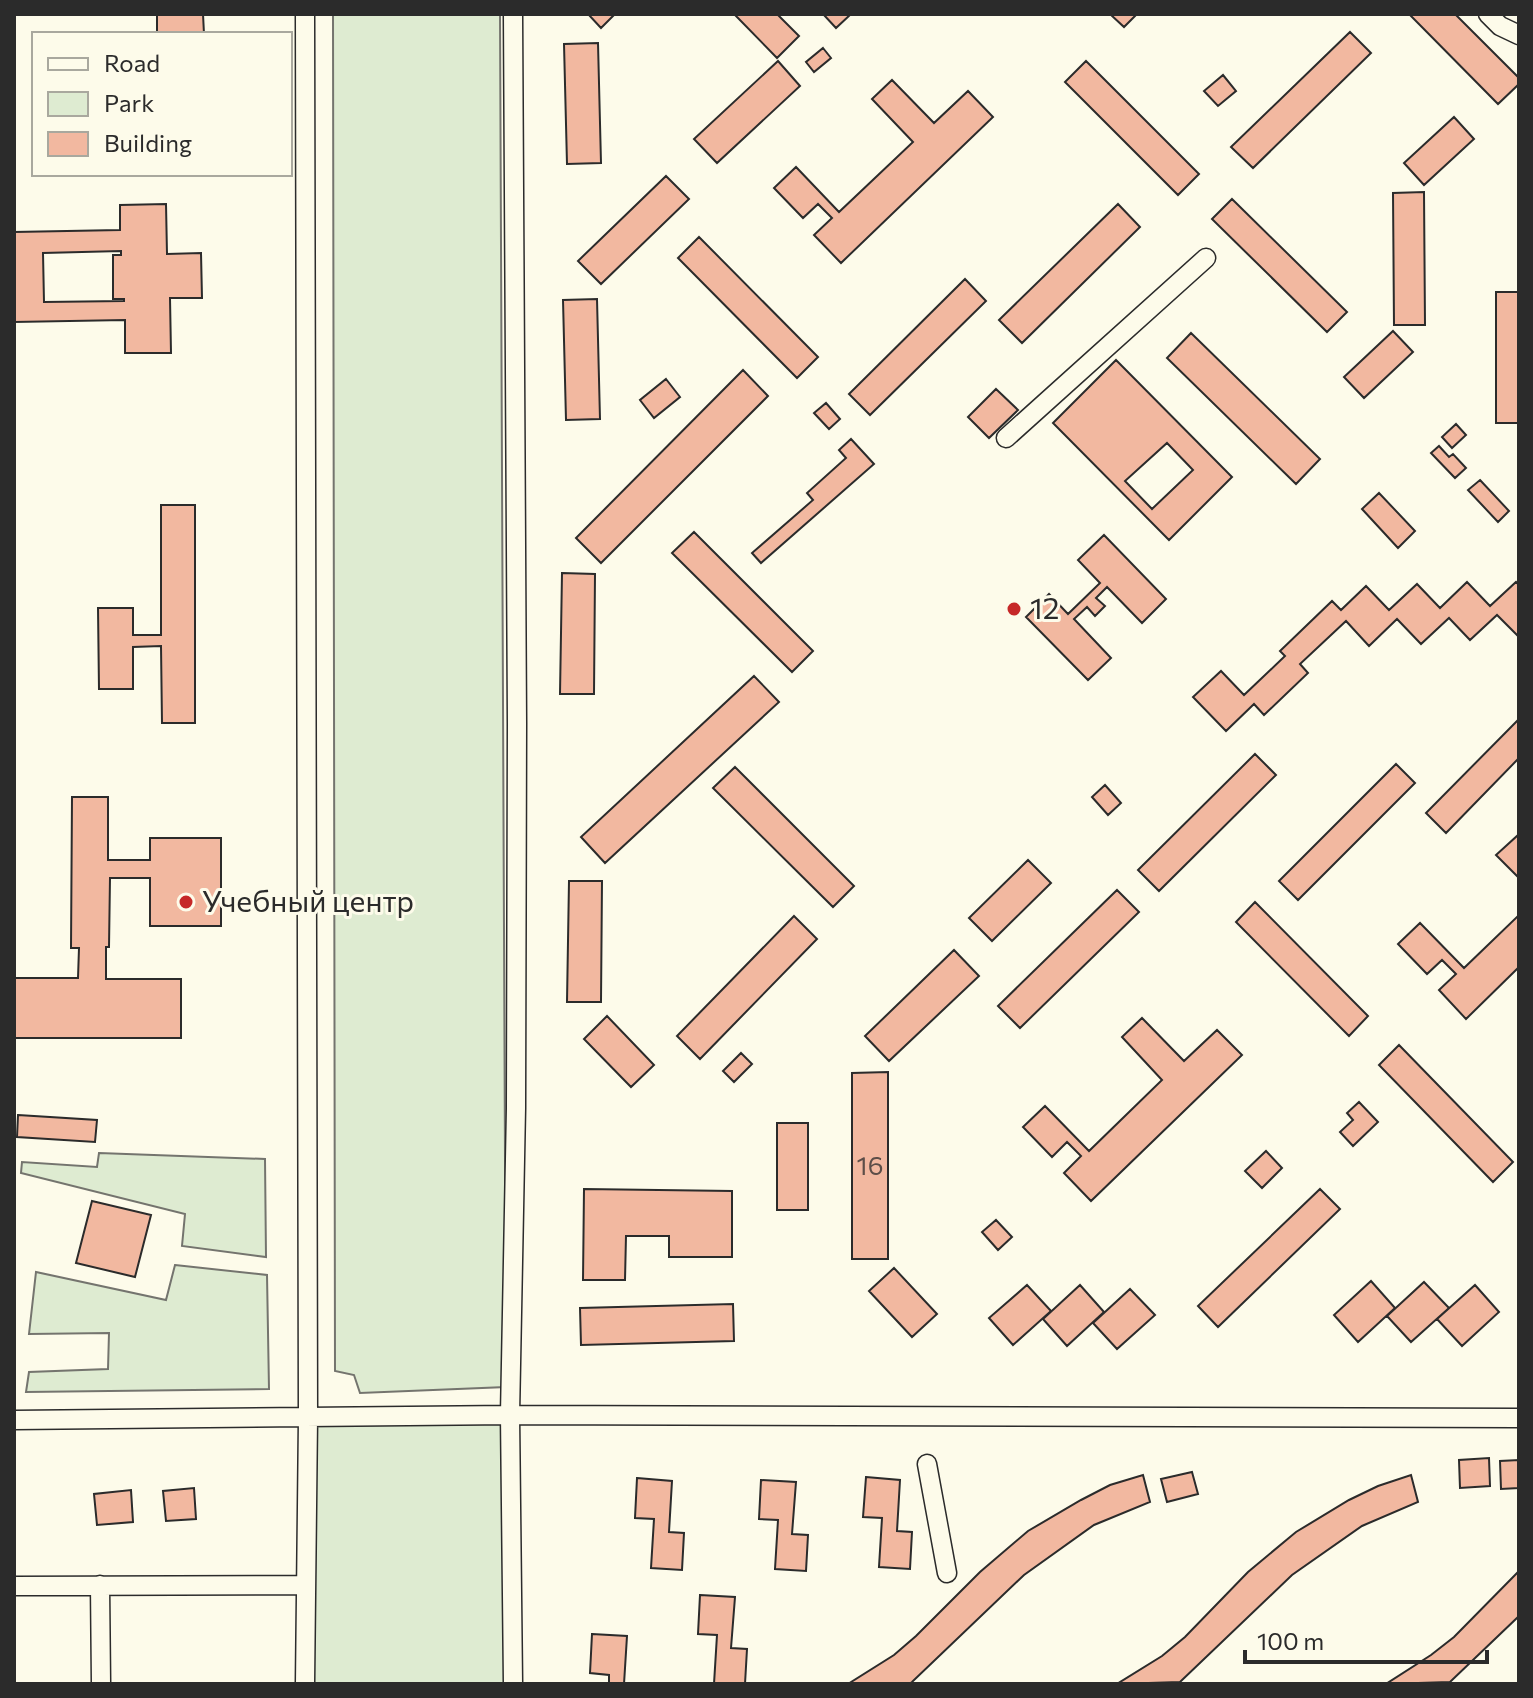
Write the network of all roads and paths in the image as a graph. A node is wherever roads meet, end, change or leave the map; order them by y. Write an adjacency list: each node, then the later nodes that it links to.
1 (305, 14): 8 (street)
2 (513, 14): 7 (street)
3 (1488, 14): 4 (street)
4 (1519, 35)
5 (1206, 258): 6 (street)
6 (1006, 438)
7 (510, 1415): 8 (street); 9 (street); 18 (street)
8 (308, 1418): 10 (street); 14 (street)
9 (1519, 1418)
10 (14, 1420)
11 (927, 1464): 12 (street)
12 (947, 1573)
13 (100, 1585): 14 (street); 15 (street); 16 (street)
14 (305, 1585): 17 (street)
15 (14, 1586)
16 (101, 1684)
17 (305, 1684)
18 (513, 1684)

